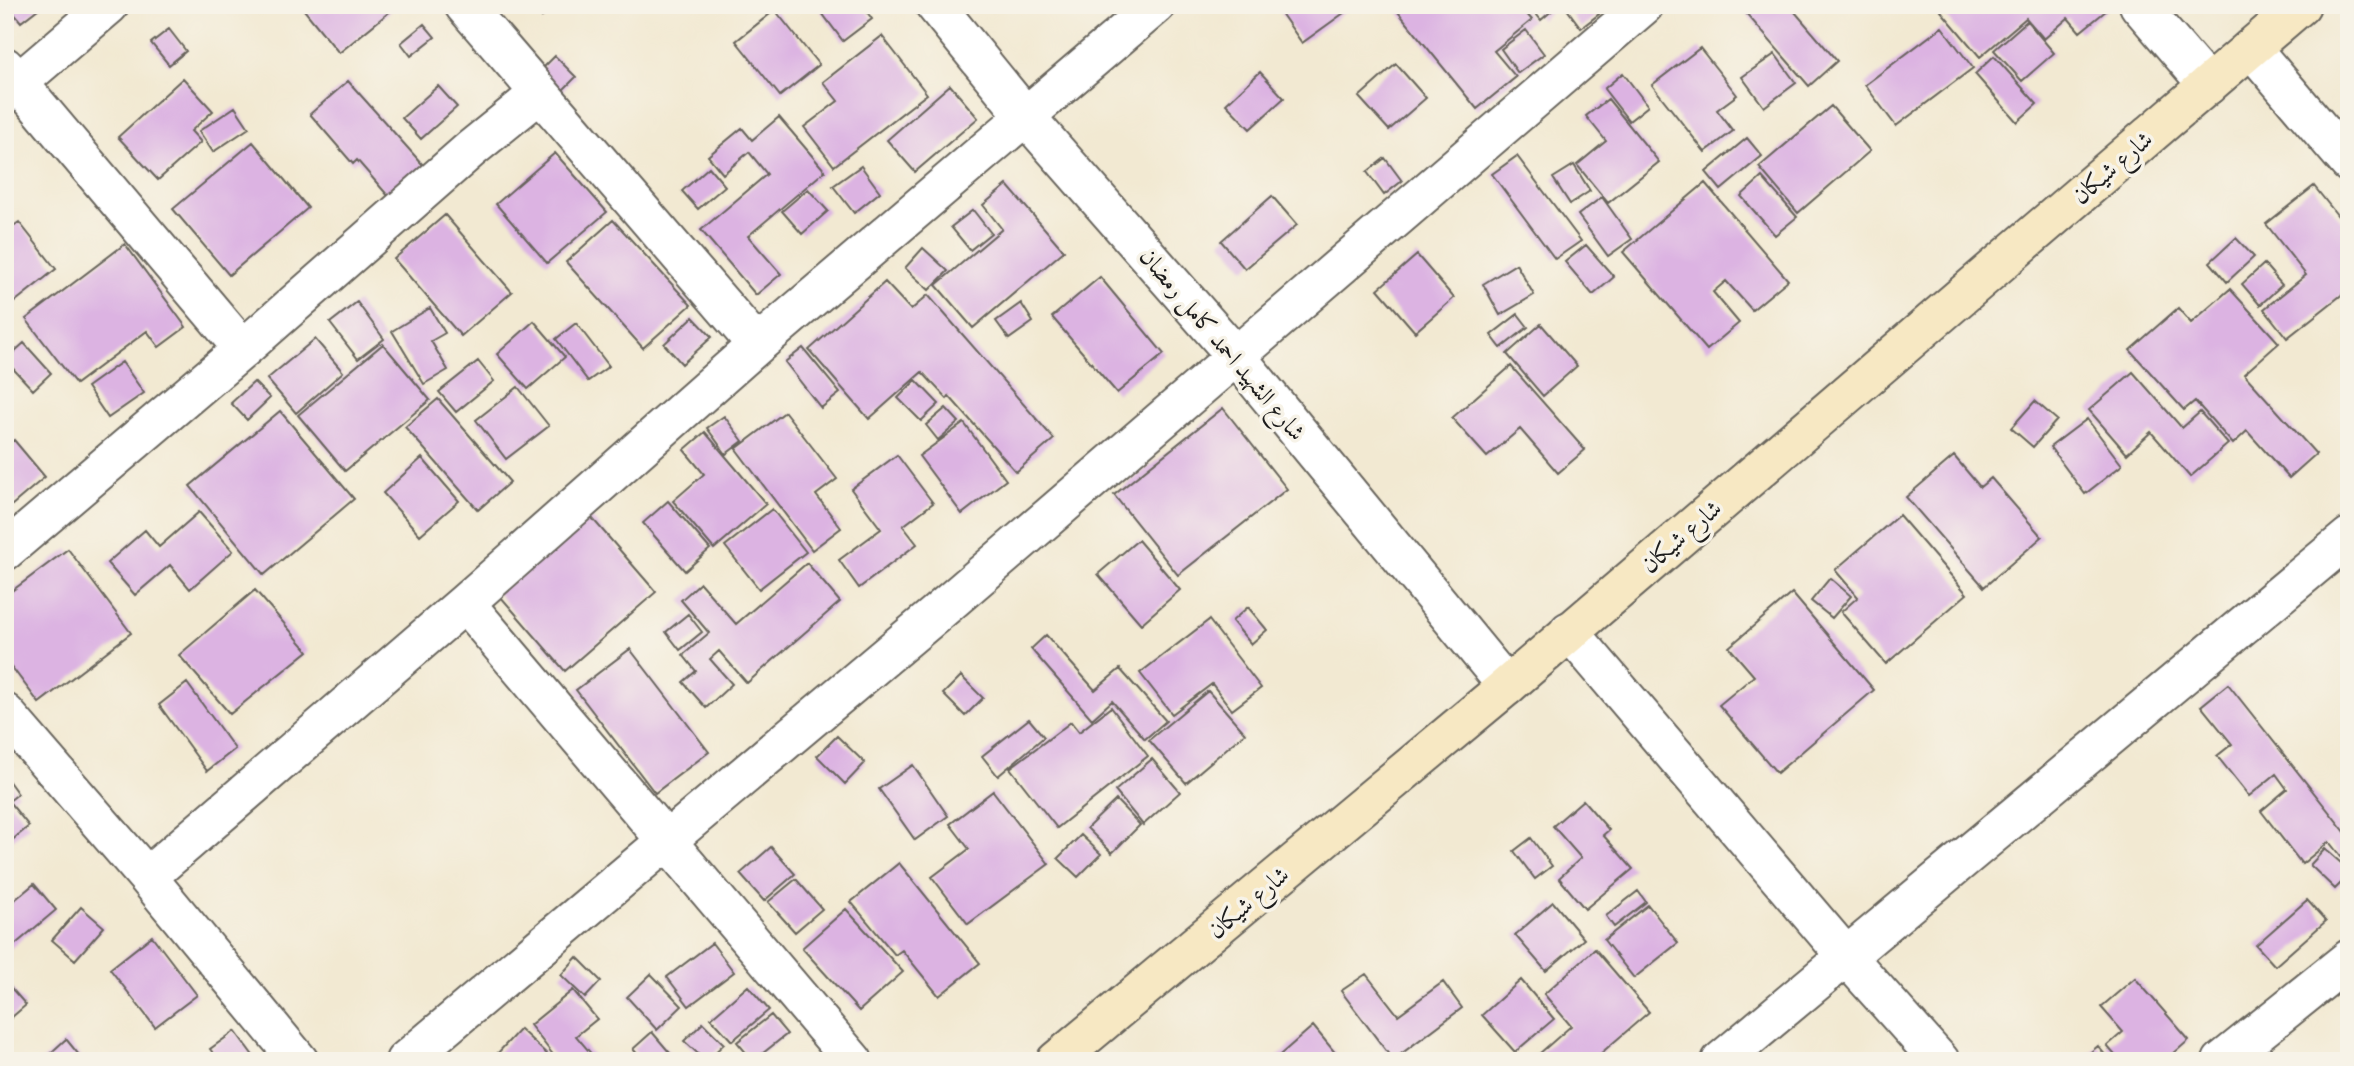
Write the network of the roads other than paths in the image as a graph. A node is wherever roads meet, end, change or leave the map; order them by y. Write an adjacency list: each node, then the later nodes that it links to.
1 (109, 5): 9 (street)
2 (464, 5): 11 (street)
3 (935, 5): 12 (street, شارع الشهيد احمد كامل رمضان)
4 (1156, 5): 12 (street)
5 (1644, 5): 16 (street)
6 (2139, 5): 10 (street)
7 (2301, 5): 8 (street, شارع شيكان)
8 (2251, 48): 10 (street, شارع شيكان); 13 (street)
9 (10, 81): 15 (street)
10 (2208, 85): 20 (street, شارع شيكان)
11 (540, 93): 14 (street); 15 (street)
12 (1026, 117): 14 (street); 16 (street, شارع الشهيد احمد كامل رمضان)
13 (2349, 163)
14 (757, 345): 19 (street)
15 (243, 349): 18 (street)
16 (1235, 355): 21 (street, شارع الشهيد احمد كامل رمضان); 23 (street)
17 (2349, 537): 25 (street)
18 (5, 551)
19 (465, 603): 23 (street); 24 (street)
20 (1569, 631): 21 (street, شارع شيكان); 25 (street)
21 (1507, 686): 30 (street, شارع شيكان)
22 (5, 713): 24 (street)
23 (667, 838): 28 (street); 29 (street)
24 (147, 877): 27 (street)
25 (1845, 954): 31 (street); 32 (street)
26 (2349, 958): 33 (street)
27 (299, 1061)
28 (405, 1061)
29 (853, 1061)
30 (1056, 1061)
31 (1721, 1061)
32 (1940, 1061)
33 (2222, 1061)

